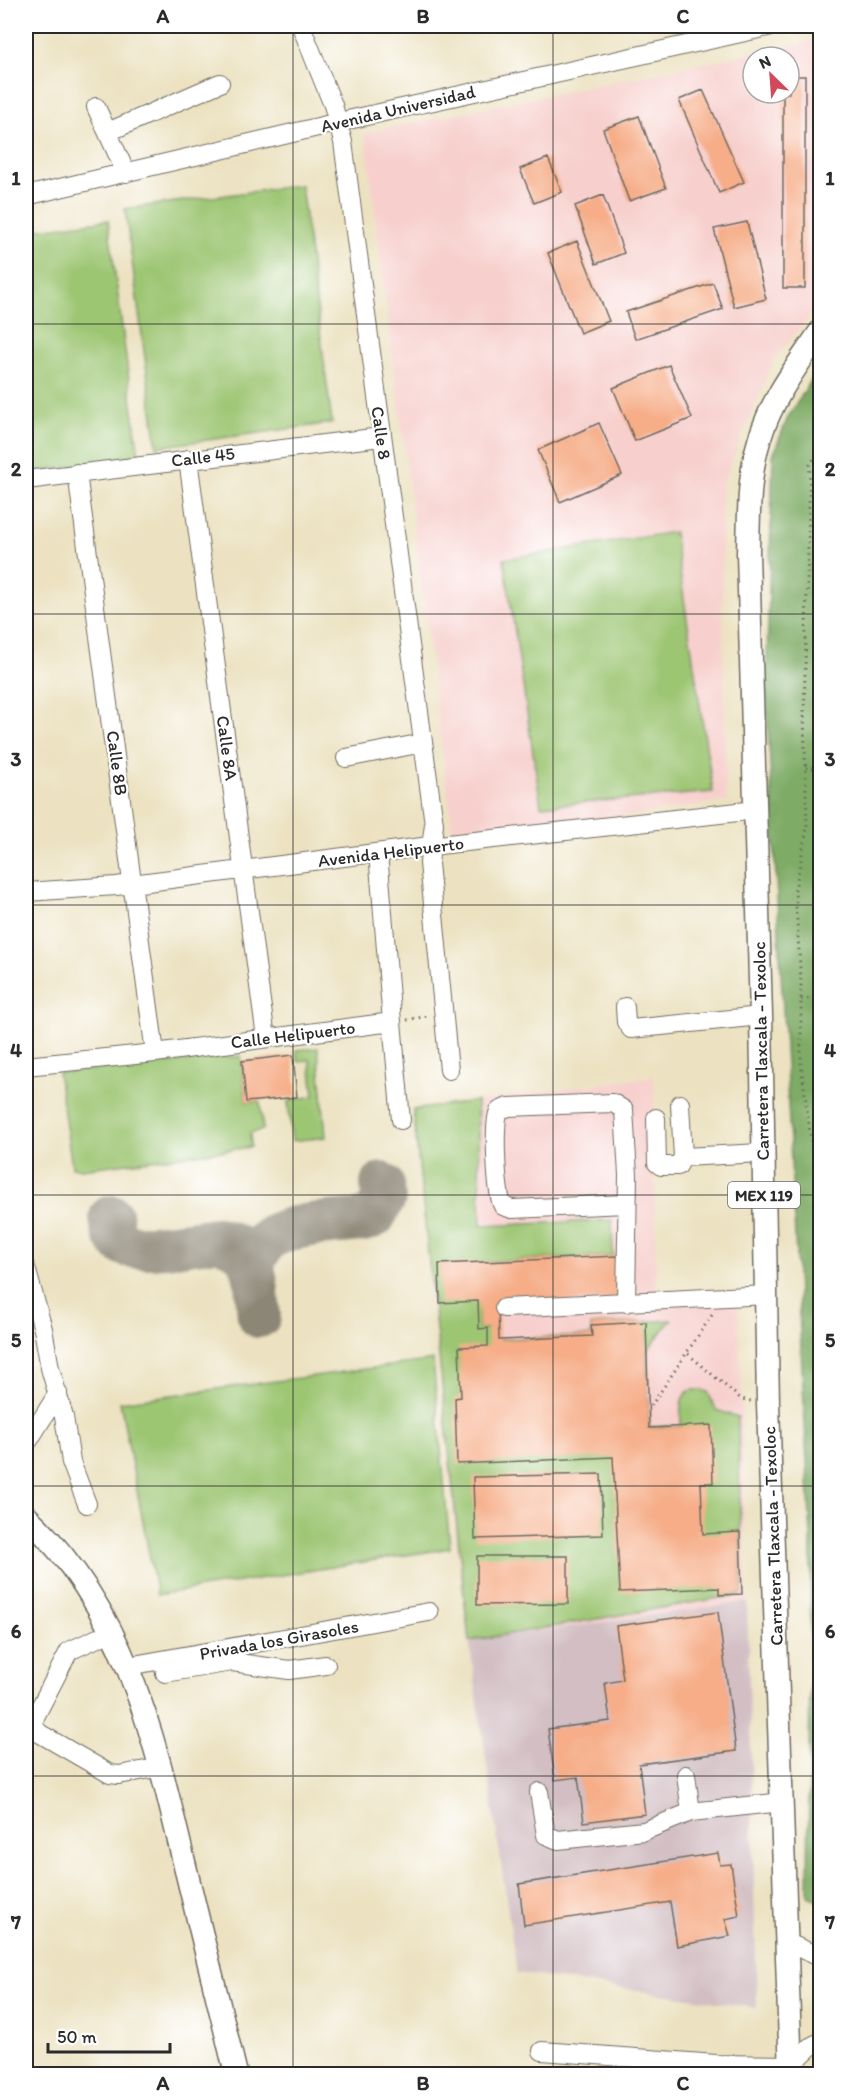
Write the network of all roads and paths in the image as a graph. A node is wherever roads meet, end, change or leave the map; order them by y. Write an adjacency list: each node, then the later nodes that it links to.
1 (301, 26): 5 (street, Calle 8)
2 (772, 26): 5 (street, Avenida Universidad)
3 (219, 83): 6 (street)
4 (96, 107): 6 (street)
5 (339, 122): 7 (street, Avenida Universidad); 10 (street, Calle 8)
6 (108, 132): 7 (street)
7 (126, 173): 8 (street, Avenida Universidad)
8 (26, 196)
9 (820, 332): 19 (main road, Carretera Tlaxcala - Texoloc / MEX 119)
10 (381, 437): 12 (street, Calle 45); 15 (street, Calle 8)
11 (820, 449): 17 (path)
12 (188, 459): 13 (street, Calle 45); 22 (street, Calle 8A)
13 (77, 473): 14 (street, Calle 45); 23 (street, Calle 8B)
14 (26, 480)
15 (423, 742): 16 (street); 20 (street, Calle 8)
16 (346, 758)
17 (806, 768): 18 (path); 26 (path)
18 (820, 768)
19 (756, 810): 20 (street, Avenida Helipuerto); 29 (main road, Carretera Tlaxcala - Texoloc / MEX 119)
20 (430, 846): 21 (street, Avenida Helipuerto); 28 (street, Calle 8)
21 (378, 853): 22 (street, Avenida Helipuerto); 30 (street)
22 (244, 871): 23 (street, Avenida Helipuerto); 31 (street, Calle 8A)
23 (134, 884): 24 (street, Avenida Helipuerto); 32 (street, Calle 8B)
24 (26, 892)
25 (820, 998): 26 (path)
26 (801, 999): 41 (path)
27 (625, 1007): 29 (street)
28 (444, 1013): 30 (path); 34 (street, Calle 8)
29 (761, 1016): 38 (main road, Carretera Tlaxcala - Texoloc / MEX 119)
30 (393, 1022): 31 (street, Calle Helipuerto); 37 (street)
31 (266, 1038): 32 (street, Calle Helipuerto)
32 (155, 1053): 33 (street, Calle Helipuerto)
33 (26, 1066)
34 (449, 1070)
35 (680, 1104): 39 (street)
36 (656, 1118): 39 (street)
37 (401, 1120)
38 (762, 1153): 39 (street); 43 (main road, Carretera Tlaxcala - Texoloc / MEX 119)
39 (683, 1157)
40 (626, 1204): 40 (street); 45 (street)
41 (820, 1230)
42 (26, 1269): 48 (street)
43 (768, 1295): 44 (street); 49 (main road, Carretera Tlaxcala - Texoloc / MEX 119)
44 (723, 1297): 45 (street); 47 (path)
45 (626, 1303): 46 (street)
46 (504, 1308)
47 (688, 1354): 49 (path); 50 (path)
48 (58, 1393): 51 (street); 52 (street)
49 (768, 1403): 61 (main road, Carretera Tlaxcala - Texoloc / MEX 119)
50 (651, 1406)
51 (29, 1440)
52 (87, 1504)
53 (26, 1516): 55 (main road)
54 (429, 1612): 57 (street, Privada los Girasoles)
55 (113, 1631): 57 (main road); 58 (street)
56 (326, 1665): 57 (street)
57 (131, 1672): 58 (main road)
58 (161, 1767): 69 (main road)
59 (686, 1775): 62 (street)
60 (539, 1792): 62 (street)
61 (783, 1802): 62 (street); 63 (main road, Carretera Tlaxcala - Texoloc / MEX 119)
62 (692, 1812)
63 (788, 1943): 64 (street); 68 (main road, Carretera Tlaxcala - Texoloc / MEX 119)
64 (820, 1958)
65 (820, 2042): 68 (street)
66 (542, 2050): 67 (street)
67 (715, 2069): 68 (street)
68 (791, 2070)
69 (236, 2074)

